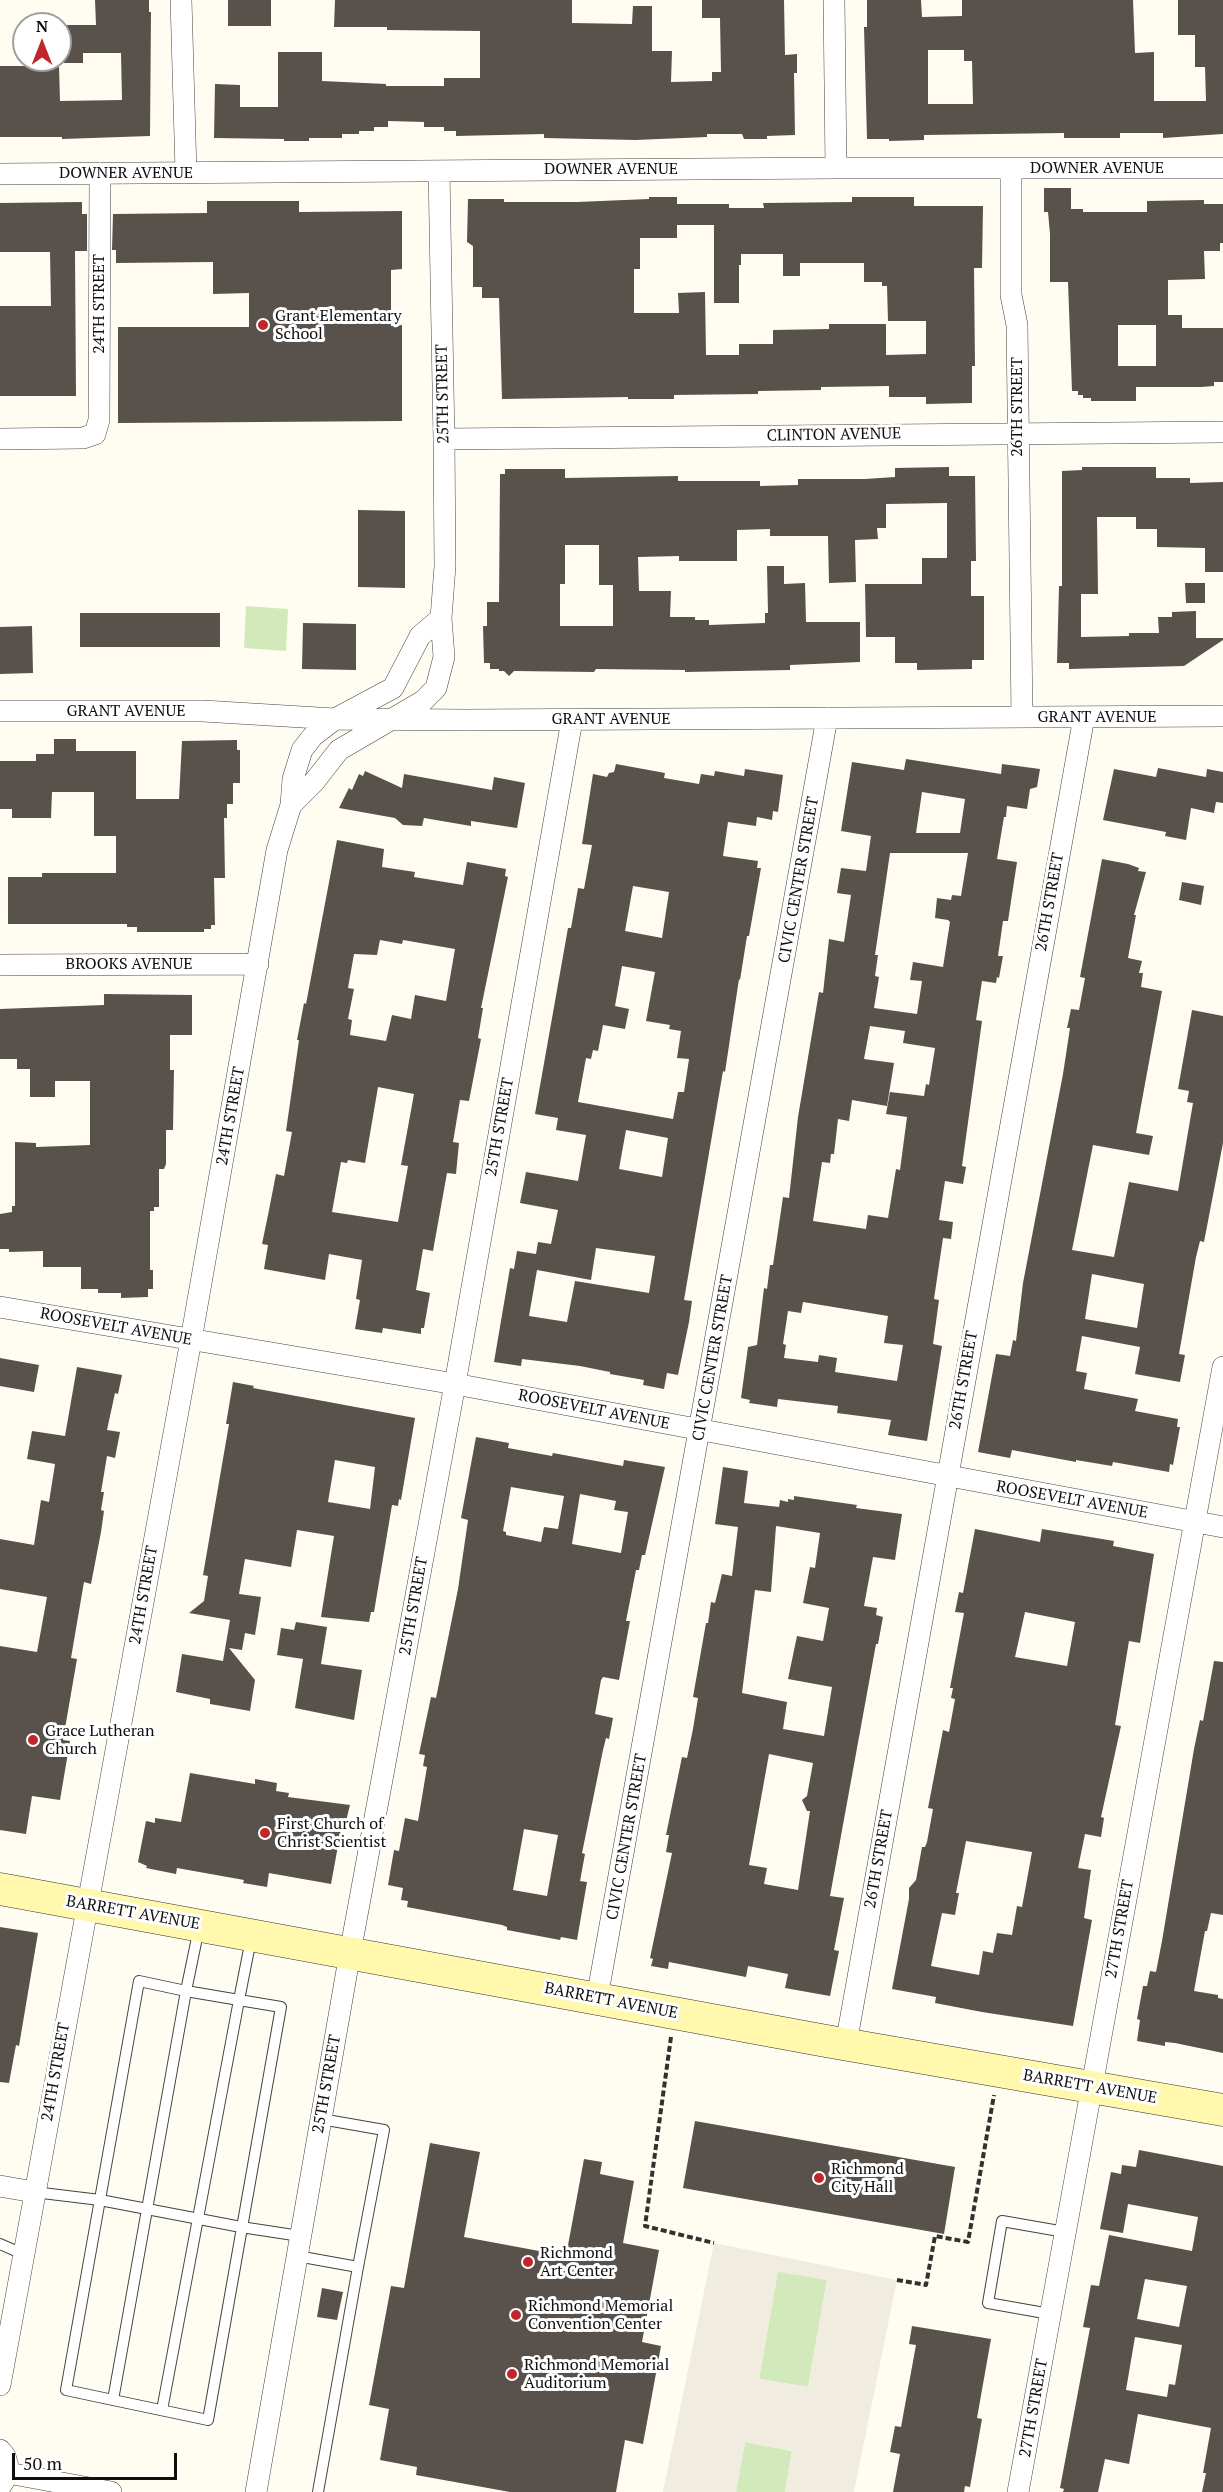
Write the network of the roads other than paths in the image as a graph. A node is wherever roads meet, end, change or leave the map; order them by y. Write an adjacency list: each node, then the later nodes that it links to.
1 (182, 0): 8 (street)
2 (834, 0): 3 (street)
3 (837, 168): 5 (street, DOWNER AVENUE); 6 (street, DOWNER AVENUE)
4 (1223, 168): 5 (street, DOWNER AVENUE)
5 (1011, 169): 11 (street, 26TH STREET)
6 (439, 171): 8 (street, DOWNER AVENUE); 13 (street, 25TH STREET)
7 (100, 173): 8 (street, DOWNER AVENUE); 9 (street, DOWNER AVENUE); 12 (street, 24TH STREET)
8 (186, 173)
9 (0, 174)
10 (1223, 432): 11 (street, CLINTON AVENUE)
11 (1017, 433): 13 (street, CLINTON AVENUE); 17 (street, 26TH STREET)
12 (0, 439)
13 (444, 439): 14 (street, 25TH STREET)
14 (441, 618): 20 (street); 21 (street, 25TH STREET)
15 (0, 711): 20 (street, GRANT AVENUE)
16 (1223, 716): 18 (street, GRANT AVENUE)
17 (1022, 717): 18 (street, GRANT AVENUE); 19 (street, GRANT AVENUE)
18 (1084, 717): 31 (street, 26TH STREET)
19 (828, 718): 22 (street, GRANT AVENUE); 30 (street, CIVIC CENTER STREET)
20 (335, 719): 21 (street, GRANT AVENUE); 23 (street, 24TH STREET)
21 (392, 720): 22 (street, GRANT AVENUE); 23 (street, 24TH STREET)
22 (572, 720): 29 (street, 25TH STREET)
23 (291, 804): 25 (street, 24TH STREET)
24 (0, 964): 25 (street, BROOKS AVENUE)
25 (258, 964): 27 (street, 24TH STREET)
26 (0, 1307): 27 (street, ROOSEVELT AVENUE)
27 (191, 1340): 29 (street, ROOSEVELT AVENUE); 35 (street, 24TH STREET)
28 (1223, 1367): 32 (street, 27TH STREET)
29 (455, 1384): 30 (street, ROOSEVELT AVENUE); 38 (street, 25TH STREET)
30 (700, 1430): 31 (street, ROOSEVELT AVENUE); 40 (street, CIVIC CENTER STREET)
31 (947, 1477): 32 (street, ROOSEVELT AVENUE); 42 (street, 26TH STREET)
32 (1195, 1522): 33 (street, ROOSEVELT AVENUE); 43 (street, 27TH STREET)
33 (1223, 1527)
34 (0, 1889): 35 (main road, BARRETT AVENUE)
35 (87, 1905): 36 (main road, BARRETT AVENUE); 47 (street, 24TH STREET)
36 (200, 1925): 37 (main road, BARRETT AVENUE); 39 (lane)
37 (252, 1935): 38 (main road, BARRETT AVENUE); 41 (lane)
38 (350, 1953): 40 (main road, BARRETT AVENUE); 45 (street, 25TH STREET)
39 (186, 1991): 41 (lane); 48 (lane); 49 (lane)
40 (597, 1998): 42 (main road, BARRETT AVENUE)
41 (239, 2000): 50 (lane); 51 (lane)
42 (846, 2044): 43 (main road, BARRETT AVENUE)
43 (1091, 2087): 44 (main road, BARRETT AVENUE); 52 (street, 27TH STREET)
44 (1223, 2110)
45 (321, 2119): 54 (street, 25TH STREET); 56 (lane)
46 (0, 2186): 47 (street)
47 (34, 2192): 48 (lane); 55 (street, 24TH STREET)
48 (100, 2200): 49 (lane); 59 (lane)
49 (147, 2209): 50 (lane); 59 (lane)
50 (198, 2219): 51 (lane); 60 (lane)
51 (241, 2227): 54 (lane); 60 (lane)
52 (1065, 2232): 57 (street, 27TH STREET); 57 (lane)
53 (0, 2244): 55 (lane)
54 (299, 2246): 56 (lane); 64 (street, 25TH STREET)
55 (23, 2254): 58 (street, 24TH STREET)
56 (358, 2267): 65 (lane)
57 (1050, 2314): 66 (street, 27TH STREET)
58 (0, 2385)
59 (113, 2400): 60 (lane)
60 (162, 2410)
61 (0, 2450): 62 (street)
62 (4, 2480): 63 (street)
63 (111, 2492)
64 (256, 2492)
65 (318, 2492)
66 (1018, 2492)

